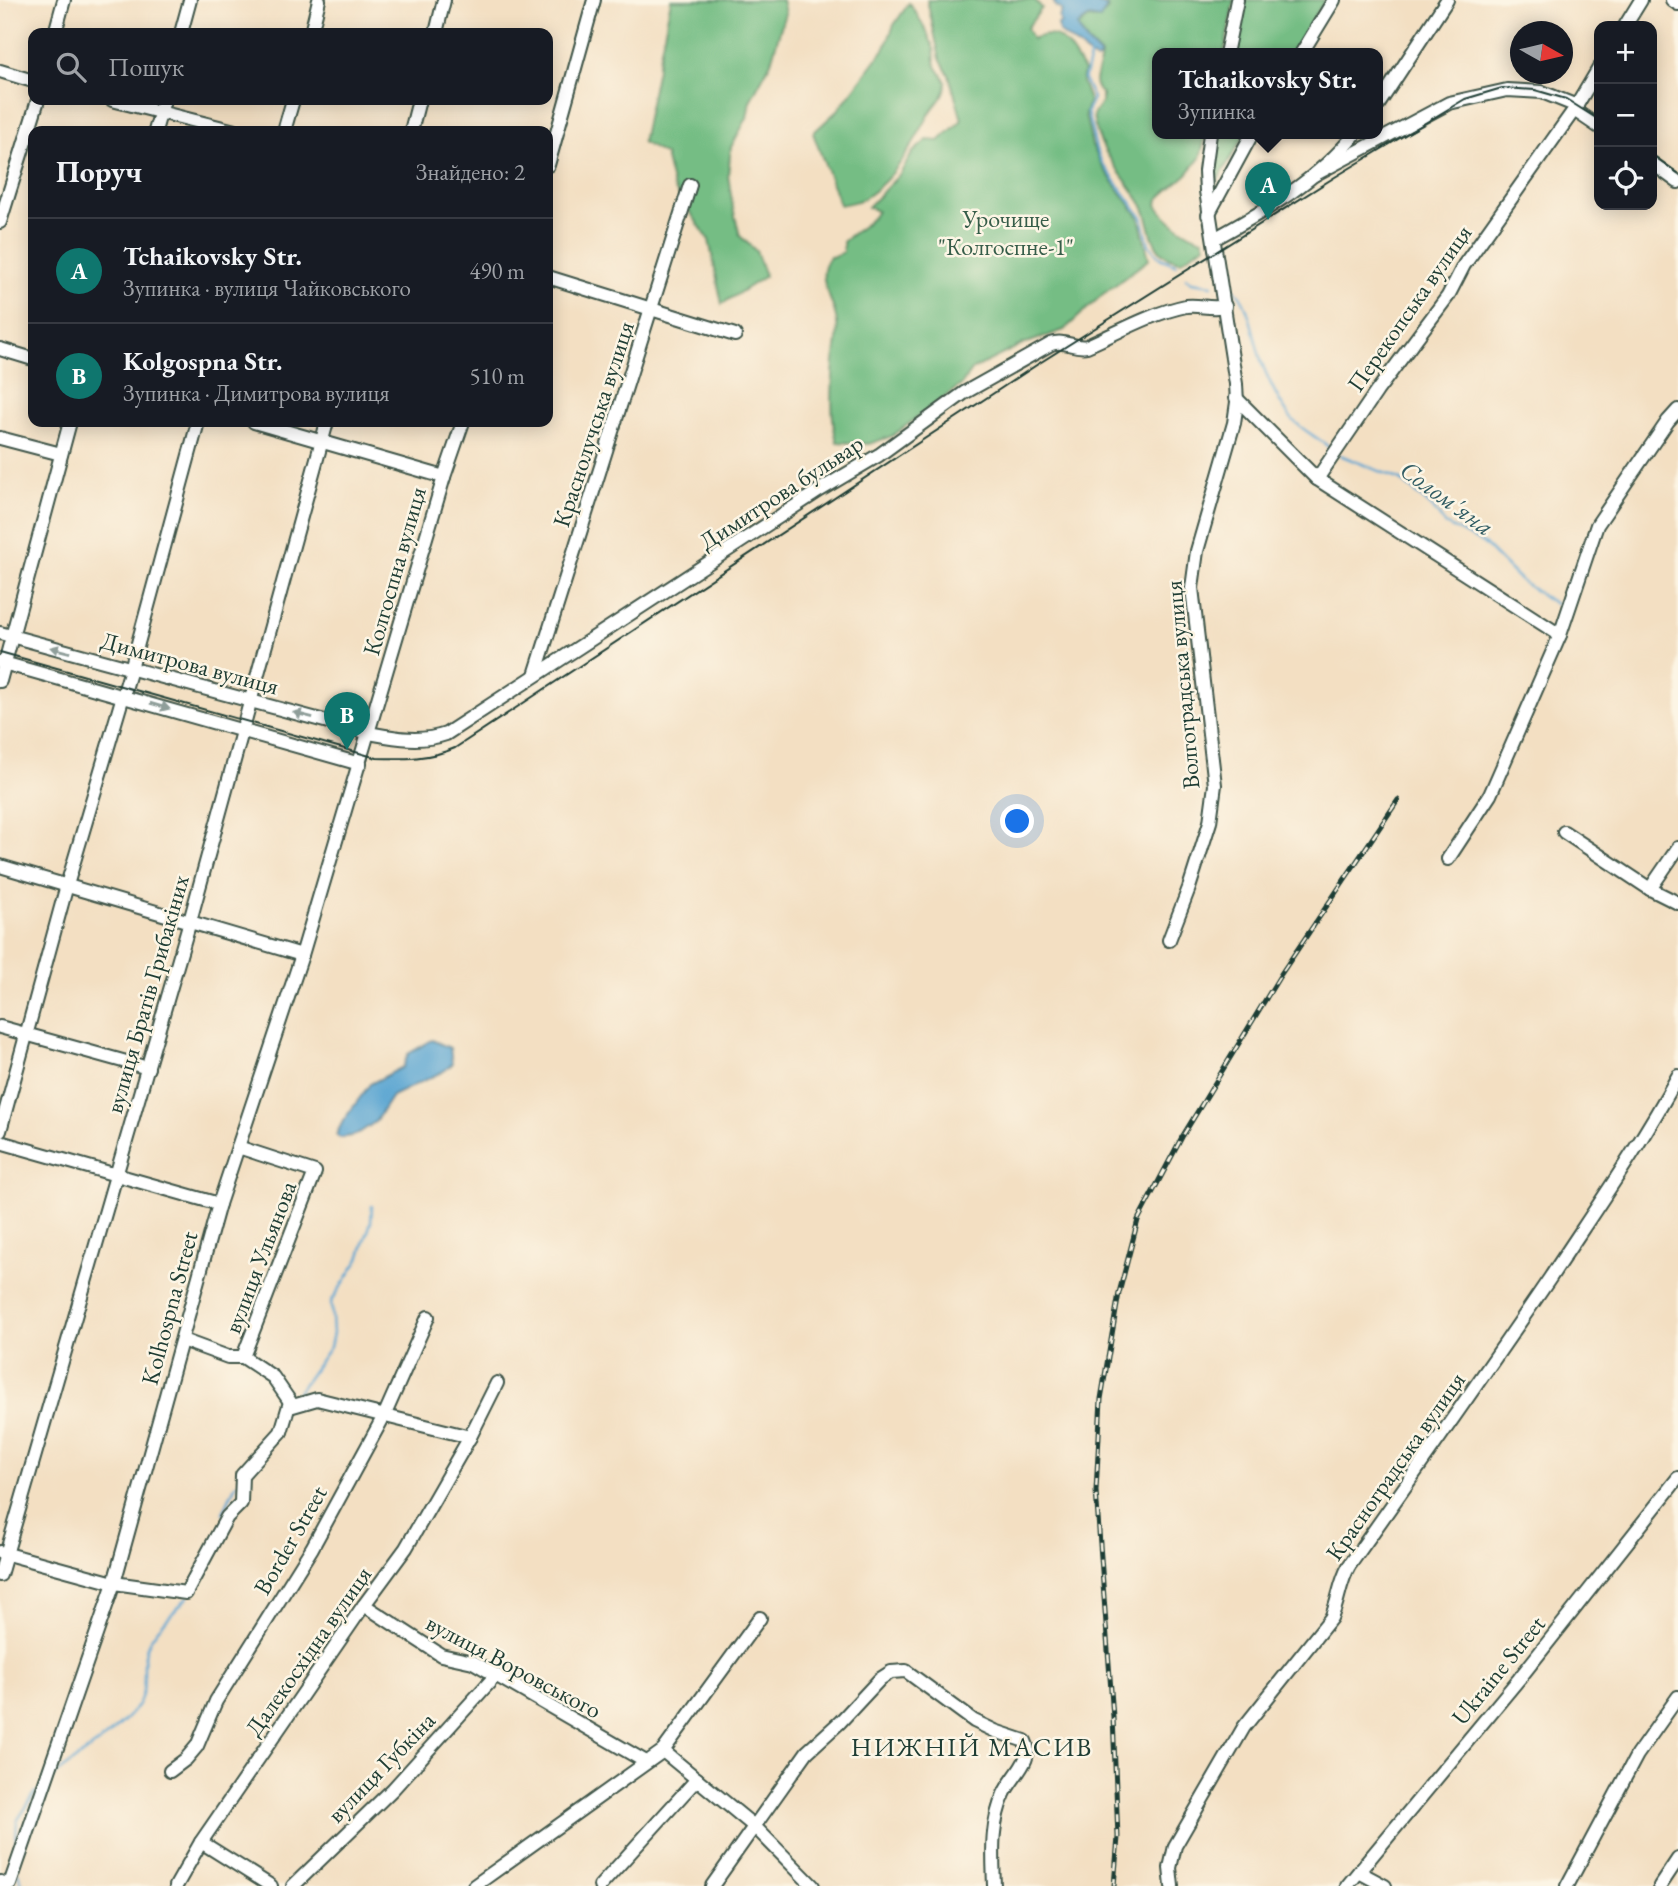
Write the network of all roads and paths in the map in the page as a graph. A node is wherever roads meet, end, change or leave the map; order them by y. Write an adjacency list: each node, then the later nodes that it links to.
1 (64, 0): 13 (street)
2 (190, 0): 14 (street)
3 (319, 0): 15 (street)
4 (444, 0): 16 (street)
5 (594, 0): 40 (street)
6 (1237, 0): 17 (street)
7 (1334, 0): 18 (street)
8 (1447, 0): 22 (street)
9 (1641, 0): 12 (street)
10 (1672, 0): 11 (street)
11 (1678, 4)
12 (1628, 21)
13 (56, 28)
14 (182, 28)
15 (311, 28)
16 (437, 28)
17 (1227, 48)
18 (1305, 48)
19 (0, 71): 21 (street)
20 (1594, 77): 27 (street, Перекопська вулиця)
21 (28, 79)
22 (1383, 98)
23 (36, 105): 29 (street)
24 (292, 105): 32 (street)
25 (418, 105): 33 (street)
26 (162, 106): 30 (street); 31 (street)
27 (1576, 108): 28 (street); 35 (street); 65 (street, Перекопська вулиця)
28 (1594, 123)
29 (30, 126)
30 (156, 126)
31 (221, 126)
32 (285, 126)
33 (412, 126)
34 (28, 132): 46 (street)
35 (1383, 138)
36 (1209, 139): 45 (street, Волгоградська вулиця)
37 (1249, 139): 45 (street)
38 (1351, 139): 42 (street)
39 (1382, 139): 42 (street)
40 (553, 146)
41 (1657, 167): 43 (street)
42 (1314, 175): 47 (street)
43 (1678, 182)
44 (690, 185): 50 (street, Краснолучська вулиця)
45 (1208, 215): 47 (street, Волгоградська вулиця)
46 (0, 222)
47 (1214, 239): 49 (street, Волгоградська вулиця)
48 (553, 278): 50 (street)
49 (1225, 306): 54 (street, Волгоградська вулиця); 70 (street, Димитрова бульвар)
50 (651, 309): 51 (street); 70 (street, Краснолучська вулиця)
51 (735, 335)
52 (0, 349): 53 (street)
53 (28, 357)
54 (1236, 398): 65 (street); 85 (street, Волгоградська вулиця)
55 (1678, 410): 67 (street)
56 (69, 427): 63 (street)
57 (197, 427): 69 (street)
58 (272, 427): 62 (street)
59 (325, 427): 62 (street, вулиця Братів Грибакіних)
60 (461, 427): 64 (street, Колгоспна вулиця)
61 (0, 438): 63 (street)
62 (321, 441): 64 (street); 73 (street, вулиця Братів Грибакіних)
63 (61, 454): 66 (street)
64 (444, 477): 75 (street, Колгоспна вулиця)
65 (1318, 479): 67 (street)
66 (6, 635): 68 (street); 69 (street, Димитрова вулиця, one-way to 66)
67 (1560, 635): 79 (street)
68 (2, 662): 71 (street); 72 (street, Димитрова вулиця)
69 (131, 669): 72 (street); 73 (street, Димитрова вулиця)
70 (535, 675): 75 (street, Димитрова бульвар)
71 (0, 681)
72 (123, 695): 74 (street, Димитрова вулиця, one-way to 74); 81 (street)
73 (251, 701): 74 (street, вулиця Братів Грибакіних); 75 (street, Димитрова вулиця, one-way to 73)
74 (243, 730): 76 (street, Димитрова вулиця); 84 (street, вулиця Братів Грибакіних)
75 (369, 733): 76 (street, Kolhospna Street)
76 (360, 764): 86 (street, Kolhospna Street)
77 (1564, 832): 82 (street)
78 (1678, 848): 82 (street)
79 (1448, 859)
80 (0, 866): 81 (street)
81 (67, 885): 84 (street); 88 (street)
82 (1650, 889): 83 (street)
83 (1678, 903)
84 (190, 921): 86 (street); 89 (street, вулиця Братів Грибакіних)
85 (1169, 940)
86 (302, 954): 93 (street, Kolhospna Street)
87 (0, 1027): 88 (street)
88 (26, 1034): 89 (street); 91 (street)
89 (148, 1068): 94 (street, вулиця Братів Грибакіних)
90 (1678, 1076): 128 (street, Красноградська вулиця)
91 (0, 1130)
92 (0, 1142): 94 (street)
93 (238, 1147): 95 (street, Kolhospna Street); 98 (street, вулиця Ульянова)
94 (117, 1174): 95 (street); 104 (street, вулиця Братів Грибакіних)
95 (219, 1204): 97 (street, Kolhospna Street)
96 (428, 1317): 101 (street, Border Street)
97 (182, 1340): 98 (street); 106 (street, Kolhospna Street)
98 (243, 1357): 100 (street)
99 (497, 1383): 102 (street, Далекосхідна вулиця)
100 (290, 1402): 101 (street); 106 (street)
101 (384, 1414): 102 (street); 113 (street, Border Street)
102 (470, 1437): 107 (street, Далекосхідна вулиця)
103 (1678, 1478): 118 (street, Ukraine Street)
104 (3, 1553): 105 (street, вулиця Братів Грибакіних); 106 (street)
105 (0, 1575)
106 (114, 1583): 119 (street, Kolhospna Street)
107 (364, 1605): 109 (street, вулиця Воровського); 116 (street, Далекосхідна вулиця)
108 (760, 1618): 111 (street)
109 (496, 1675): 112 (street, вулиця Воровського); 122 (street, вулиця Губкіна)
110 (1678, 1697): 131 (street)
111 (663, 1751): 112 (street); 114 (street)
112 (646, 1762): 123 (street)
113 (170, 1771)
114 (697, 1779): 115 (street); 124 (street)
115 (755, 1827): 125 (street); 126 (street); 127 (street)
116 (201, 1842): 120 (street, Далекосхідна вулиця); 121 (street)
117 (1678, 1859): 132 (street)
118 (1359, 1872): 129 (street, Ukraine Street); 130 (street)
119 (9, 1884)
120 (176, 1886)
121 (271, 1886)
122 (293, 1886)
123 (474, 1886)
124 (600, 1886)
125 (712, 1886)
126 (813, 1886)
127 (994, 1886)
128 (1172, 1886)
129 (1347, 1886)
130 (1385, 1886)
131 (1567, 1886)
132 (1660, 1886)

